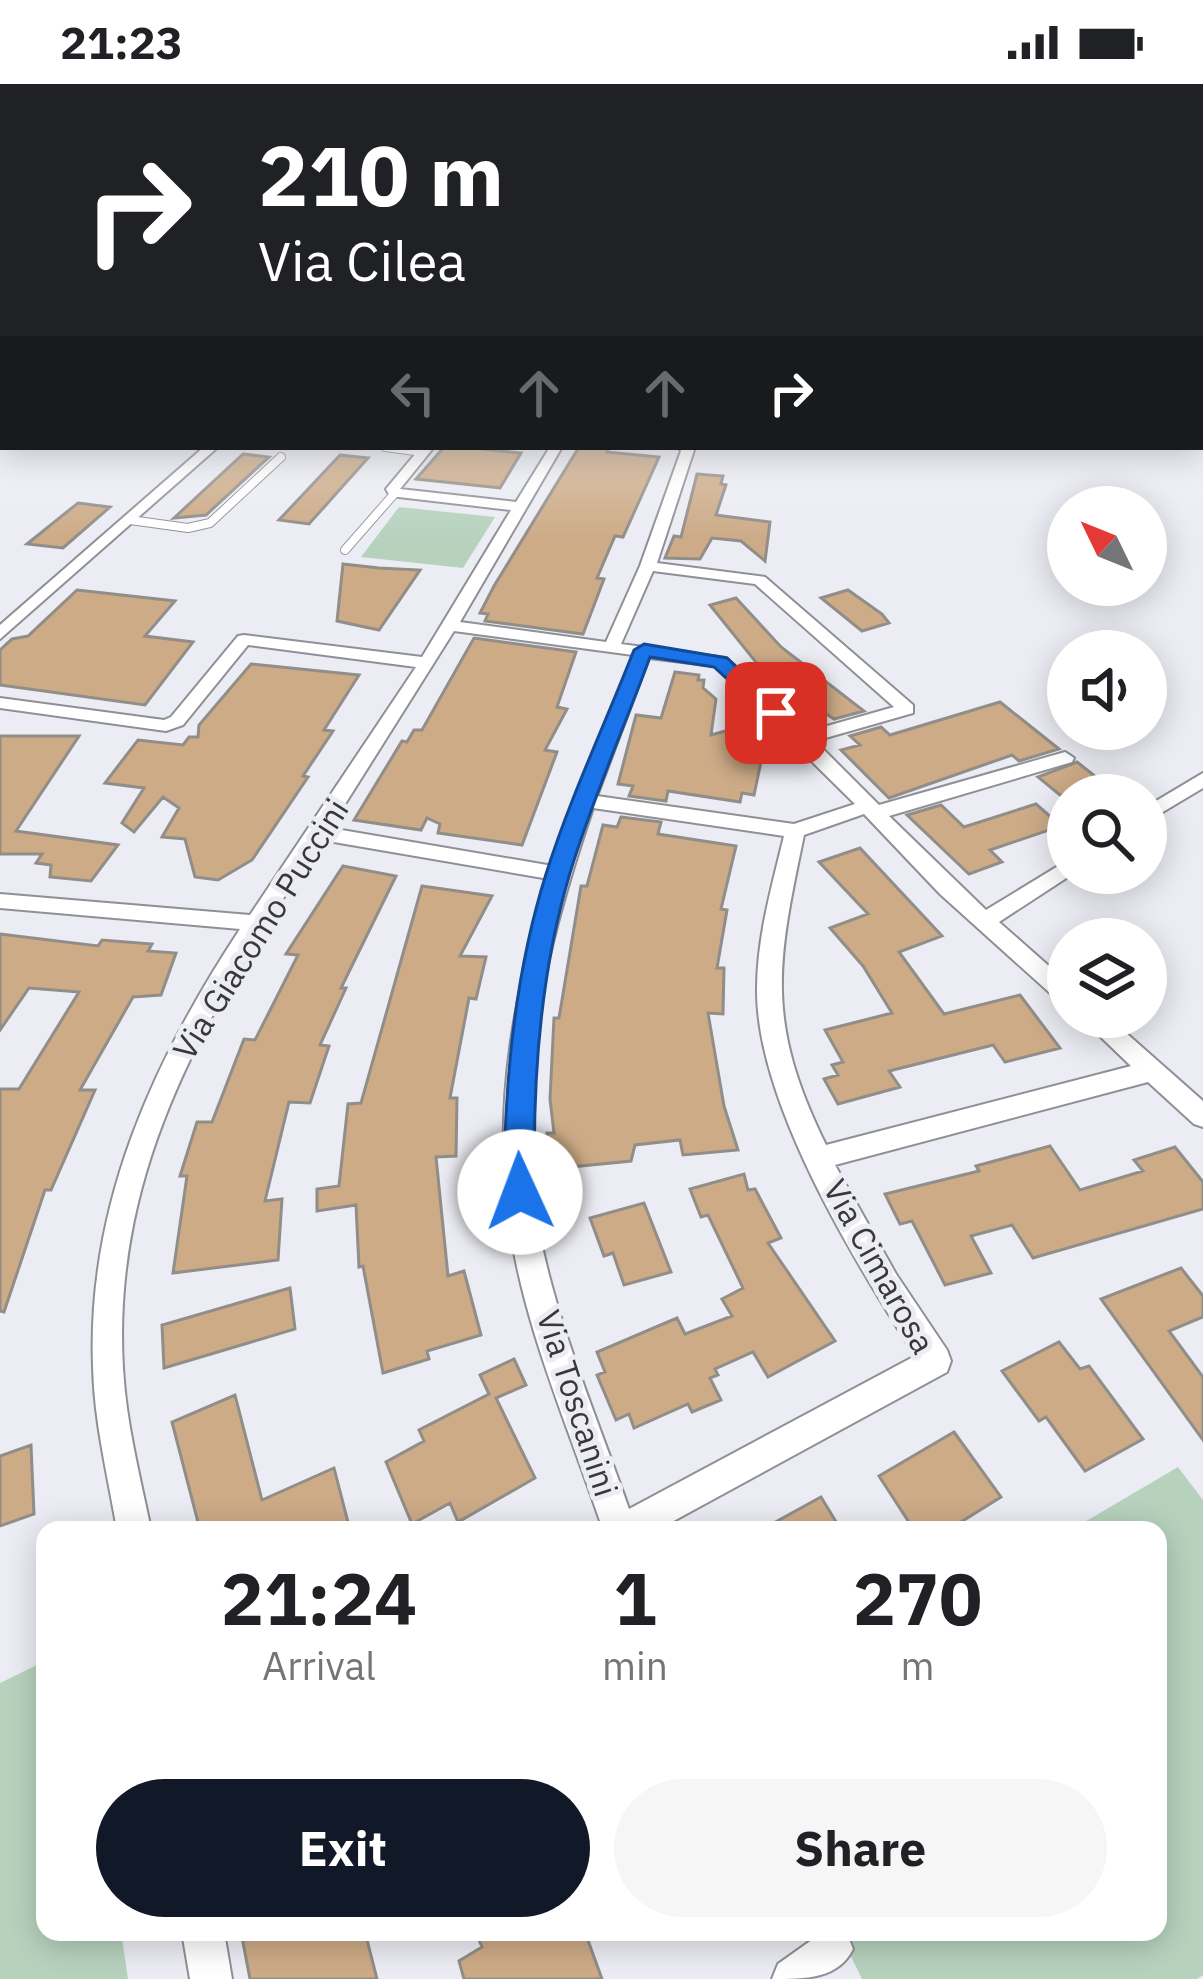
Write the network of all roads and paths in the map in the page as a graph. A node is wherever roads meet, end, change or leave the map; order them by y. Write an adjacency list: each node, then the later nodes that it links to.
1 (209, 450): 8 (street)
2 (425, 450): 6 (street)
3 (554, 450): 7 (street, Via Giacomo Puccini)
4 (688, 450): 10 (street)
5 (281, 458): 8 (lane)
6 (394, 493): 7 (street); 9 (lane)
7 (520, 507): 11 (street, Via Giacomo Puccini)
8 (130, 520): 12 (street)
9 (345, 550)
10 (648, 566): 13 (street); 17 (street)
11 (453, 626): 13 (street); 15 (street, Via Giacomo Puccini)
12 (0, 634)
13 (612, 646): 14 (street)
14 (644, 650): 17 (street); 20 (street, Via Toscanini)
15 (428, 663): 16 (street); 24 (street, Via Giacomo Puccini)
16 (0, 703)
17 (803, 739): 22 (street)
18 (1065, 758): 22 (street)
19 (1203, 779): 21 (street)
20 (585, 801): 23 (street); 25 (street, Via Toscanini)
21 (1167, 802)
22 (872, 809): 23 (street); 28 (street)
23 (795, 830): 34 (street, Via Cimarosa)
24 (317, 832): 25 (street); 29 (street, Via Giacomo Puccini)
25 (558, 874): 36 (street, Via Toscanini)
26 (1047, 881): 28 (street)
27 (0, 901): 29 (street)
28 (985, 921): 30 (street)
29 (256, 922): 35 (street, Via Giacomo Puccini)
30 (1047, 977)
31 (1115, 1038): 32 (street)
32 (1152, 1071): 33 (street); 34 (street)
33 (1203, 1117)
34 (821, 1157): 37 (street, Via Cimarosa)
35 (132, 1521)
36 (619, 1521)
37 (639, 1521)
38 (204, 1941): 40 (street)
39 (832, 1949): 41 (street)
40 (211, 1979)
41 (794, 1979)

